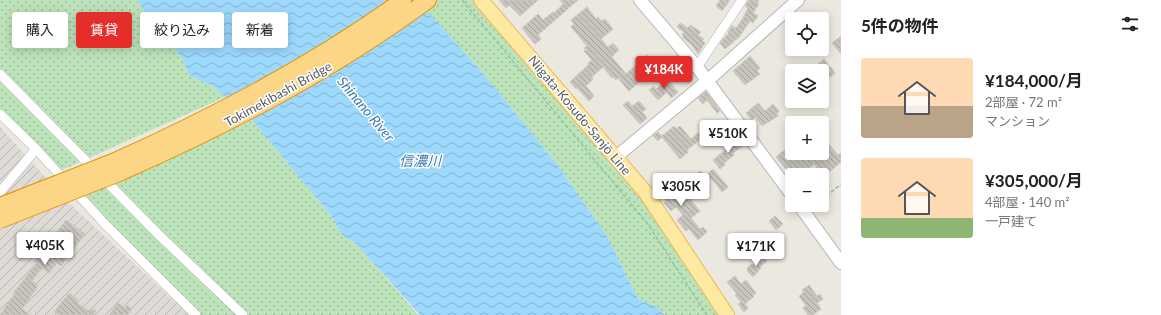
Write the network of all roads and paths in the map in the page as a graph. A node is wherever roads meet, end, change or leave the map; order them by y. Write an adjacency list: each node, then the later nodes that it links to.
1 (403, 0): 18 (highway, bridge)
2 (428, 0): 20 (highway, bridge)
3 (462, 0): 24 (path)
4 (481, 0): 13 (main road, Niigata-Kosudo-Sanjō Line)
5 (640, 0): 8 (street)
6 (742, 0): 8 (street)
7 (798, 0): 10 (street)
8 (697, 67): 10 (street)
9 (0, 74): 23 (street)
10 (707, 80): 13 (street); 15 (street)
11 (0, 114): 12 (street)
12 (36, 149): 16 (street); 22 (street)
13 (616, 157): 25 (main road, Niigata-Kosudo-Sanjō Line)
14 (841, 184): 17 (path)
15 (785, 186)
16 (0, 192)
17 (829, 194)
18 (0, 206)
19 (804, 212): 21 (street)
20 (0, 220)
21 (841, 263)
22 (196, 315)
23 (243, 315)
24 (707, 315)
25 (727, 315)

